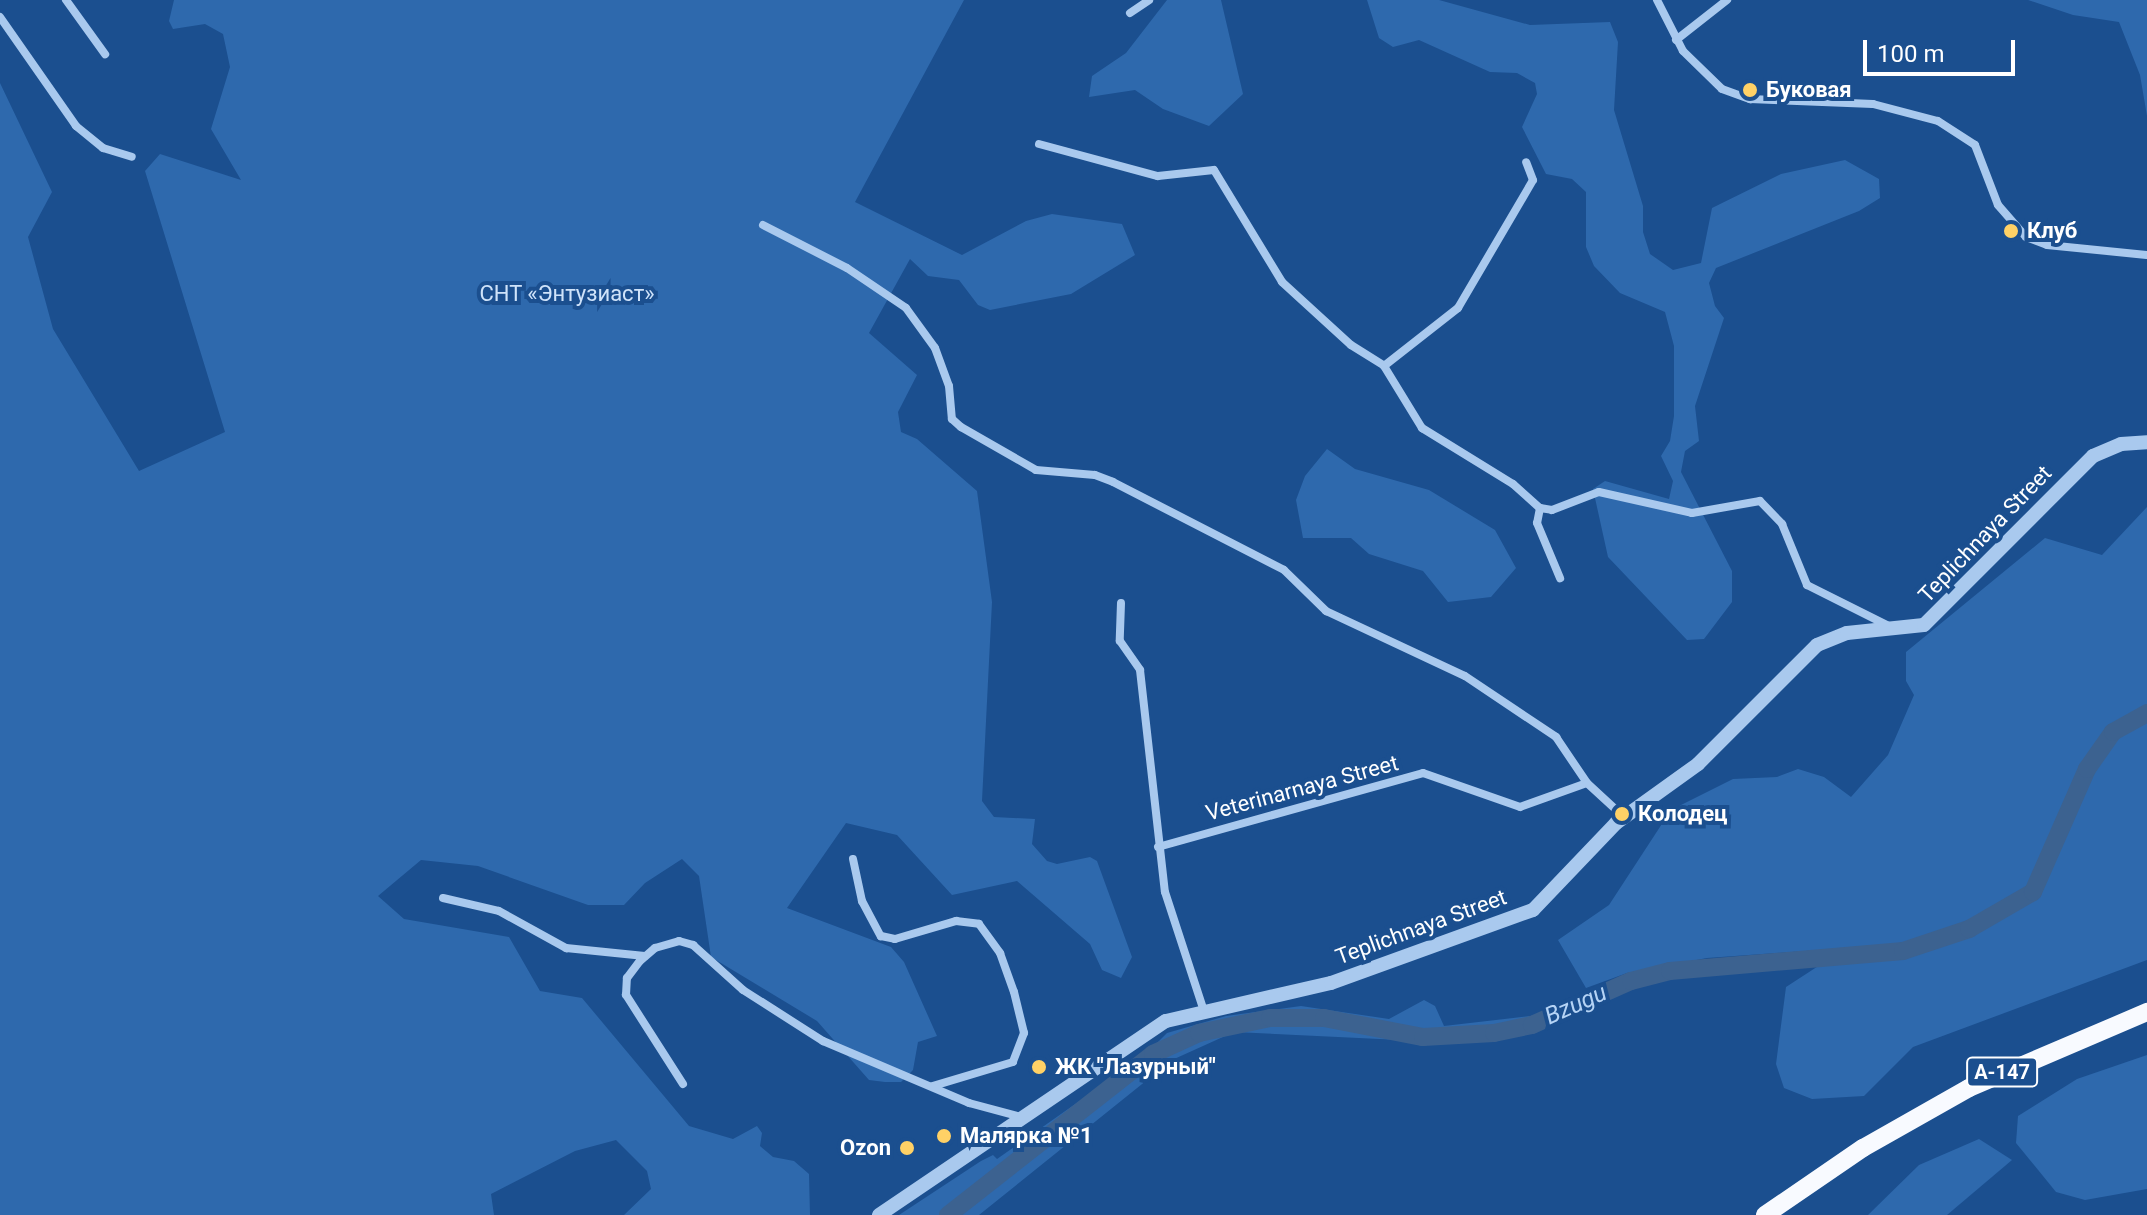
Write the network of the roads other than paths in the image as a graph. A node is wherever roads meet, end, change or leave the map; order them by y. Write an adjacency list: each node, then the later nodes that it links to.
1 (66, 0): 8 (street)
2 (1149, 0): 5 (street)
3 (1657, 0): 7 (street)
4 (1727, 0): 7 (street)
5 (1130, 13)
6 (0, 17): 10 (street)
7 (1676, 40): 13 (street)
8 (105, 54)
9 (1039, 144): 14 (street)
10 (132, 157)
11 (1526, 162): 14 (street)
12 (763, 225): 20 (street)
13 (2147, 255)
14 (1384, 366): 16 (street)
15 (2147, 442): 19 (street, Teplichnaya Street)
16 (1540, 508): 17 (street); 19 (street)
17 (1560, 578)
18 (1121, 603): 22 (street)
19 (1892, 627): 21 (street, Teplichnaya Street)
20 (1587, 783): 21 (street); 22 (street, Veterinarnaya Street)
21 (1624, 817): 26 (street, Teplichnaya Street)
22 (1158, 847): 26 (street)
23 (853, 859): 29 (street)
24 (443, 898): 25 (street)
25 (646, 956): 28 (street); 29 (street)
26 (1204, 1011): 30 (street, Teplichnaya Street)
27 (2147, 1012): 32 (highway, А-147)
28 (683, 1084)
29 (932, 1086): 30 (street)
30 (1026, 1118): 31 (street, Teplichnaya Street)
31 (879, 1215)
32 (1765, 1215)

